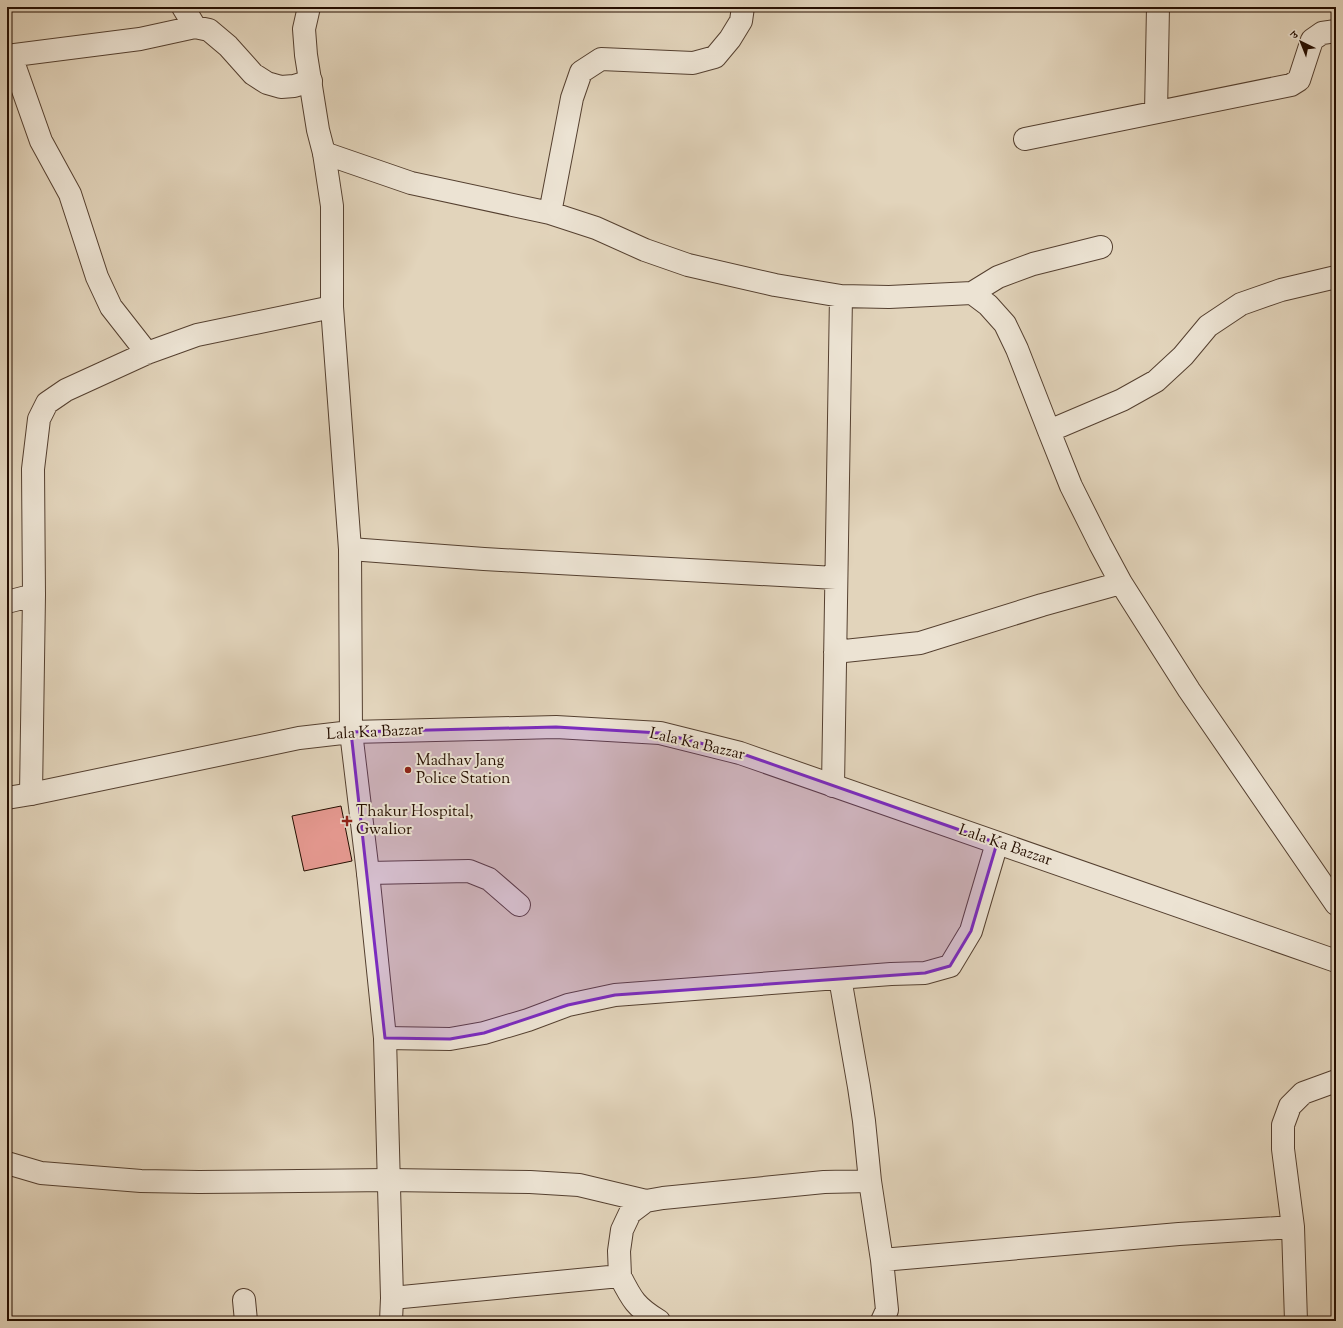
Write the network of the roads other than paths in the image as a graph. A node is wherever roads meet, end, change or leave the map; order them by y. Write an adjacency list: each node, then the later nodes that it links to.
1 (182, 7): 5 (street)
2 (309, 7): 8 (street)
3 (743, 7): 12 (street)
4 (1158, 7): 9 (street)
5 (195, 27): 7 (street); 8 (street)
6 (1336, 31): 9 (street)
7 (9, 56): 18 (street)
8 (311, 81): 11 (street)
9 (1156, 112): 10 (street)
10 (1025, 139)
11 (324, 153): 12 (street); 17 (street)
12 (550, 213): 16 (street)
13 (1101, 247): 15 (street)
14 (1336, 277): 19 (street)
15 (972, 293): 16 (street); 19 (street)
16 (841, 296): 21 (street)
17 (332, 307): 18 (street); 20 (street)
18 (147, 353): 23 (street)
19 (1049, 432): 22 (street)
20 (350, 549): 21 (street); 26 (street)
21 (836, 578): 25 (street)
22 (1121, 583): 25 (street); 32 (street)
23 (34, 595): 24 (street); 28 (street)
24 (7, 602)
25 (835, 652): 27 (street)
26 (351, 732): 27 (street, Lala Ka Bazzar); 28 (street, Lala Ka Bazzar); 31 (street)
27 (833, 786): 30 (street, Lala Ka Bazzar)
28 (31, 794): 29 (street, Lala Ka Bazzar)
29 (7, 798)
30 (997, 843): 34 (street, Lala Ka Bazzar); 35 (street)
31 (368, 874): 33 (street); 36 (street)
32 (1336, 904)
33 (519, 905)
34 (1336, 961)
35 (840, 978): 36 (street); 40 (street)
36 (385, 1038): 39 (street)
37 (1336, 1081): 42 (street)
38 (7, 1163): 39 (street)
39 (389, 1180): 41 (street); 45 (street)
40 (870, 1181): 41 (street); 43 (street)
41 (646, 1201): 44 (street)
42 (1293, 1227): 43 (street); 49 (street)
43 (882, 1260): 48 (street)
44 (620, 1276): 45 (street); 47 (street)
45 (392, 1298): 46 (street)
46 (391, 1321)
47 (659, 1321)
48 (882, 1321)
49 (1296, 1321)

